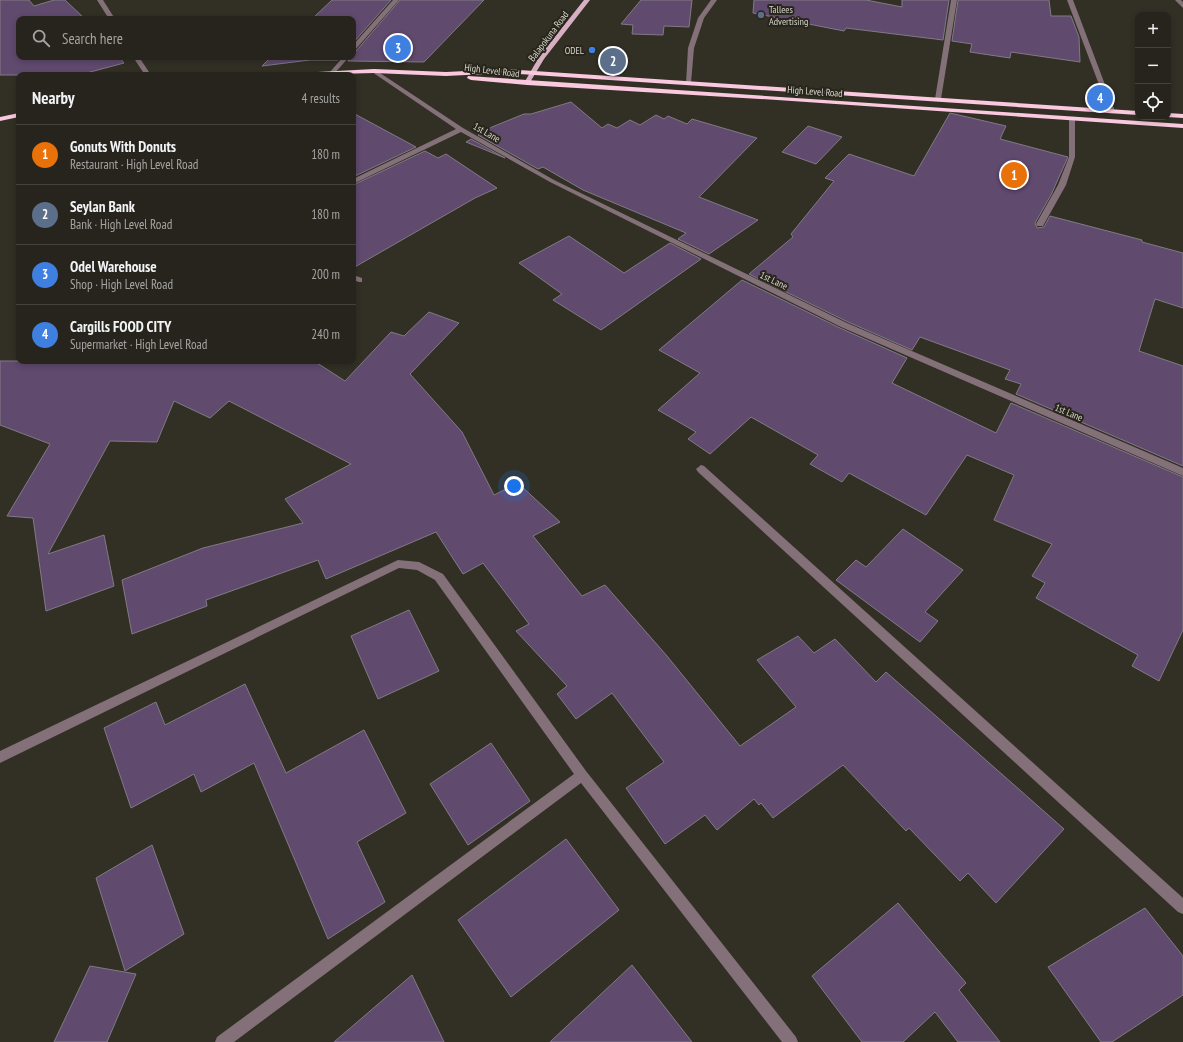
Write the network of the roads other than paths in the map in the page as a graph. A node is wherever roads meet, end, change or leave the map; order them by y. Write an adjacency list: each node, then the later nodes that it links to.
1 (100, 0): 9 (street)
2 (396, 0): 10 (street)
3 (586, 0): 17 (main road, Balapokuna Road)
4 (714, 0): 20 (street)
5 (954, 0): 21 (street)
6 (1070, 0): 22 (street)
7 (1178, 0): 8 (street)
8 (1183, 6)
9 (110, 16)
10 (356, 46)
11 (138, 60): 14 (street)
12 (343, 60): 15 (street)
13 (374, 71): 16 (highway, High Level Road); 18 (highway, High Level Road); 30 (street, 1st Lane)
14 (146, 72)
15 (333, 72)
16 (353, 72)
17 (533, 73): 18 (highway, High Level Road); 19 (main road, Balapokuna Road); 20 (highway, High Level Road)
18 (446, 74): 19 (highway, High Level Road)
19 (527, 83): 27 (highway, High Level Road)
20 (688, 83): 21 (highway, High Level Road)
21 (938, 99): 22 (highway, High Level Road)
22 (1112, 111): 23 (highway, High Level Road)
23 (1135, 113)
24 (1171, 115): 26 (highway)
25 (16, 116): 28 (highway)
26 (1183, 116)
27 (1072, 119): 29 (highway, High Level Road); 32 (street)
28 (0, 120)
29 (1183, 126)
30 (461, 129): 31 (street); 34 (street, 1st Lane)
31 (356, 181)
32 (1040, 224)
33 (701, 469): 37 (street)
34 (1183, 472)
35 (0, 757): 36 (street)
36 (582, 775): 38 (street); 39 (street)
37 (1183, 907)
38 (222, 1042)
39 (791, 1042)

